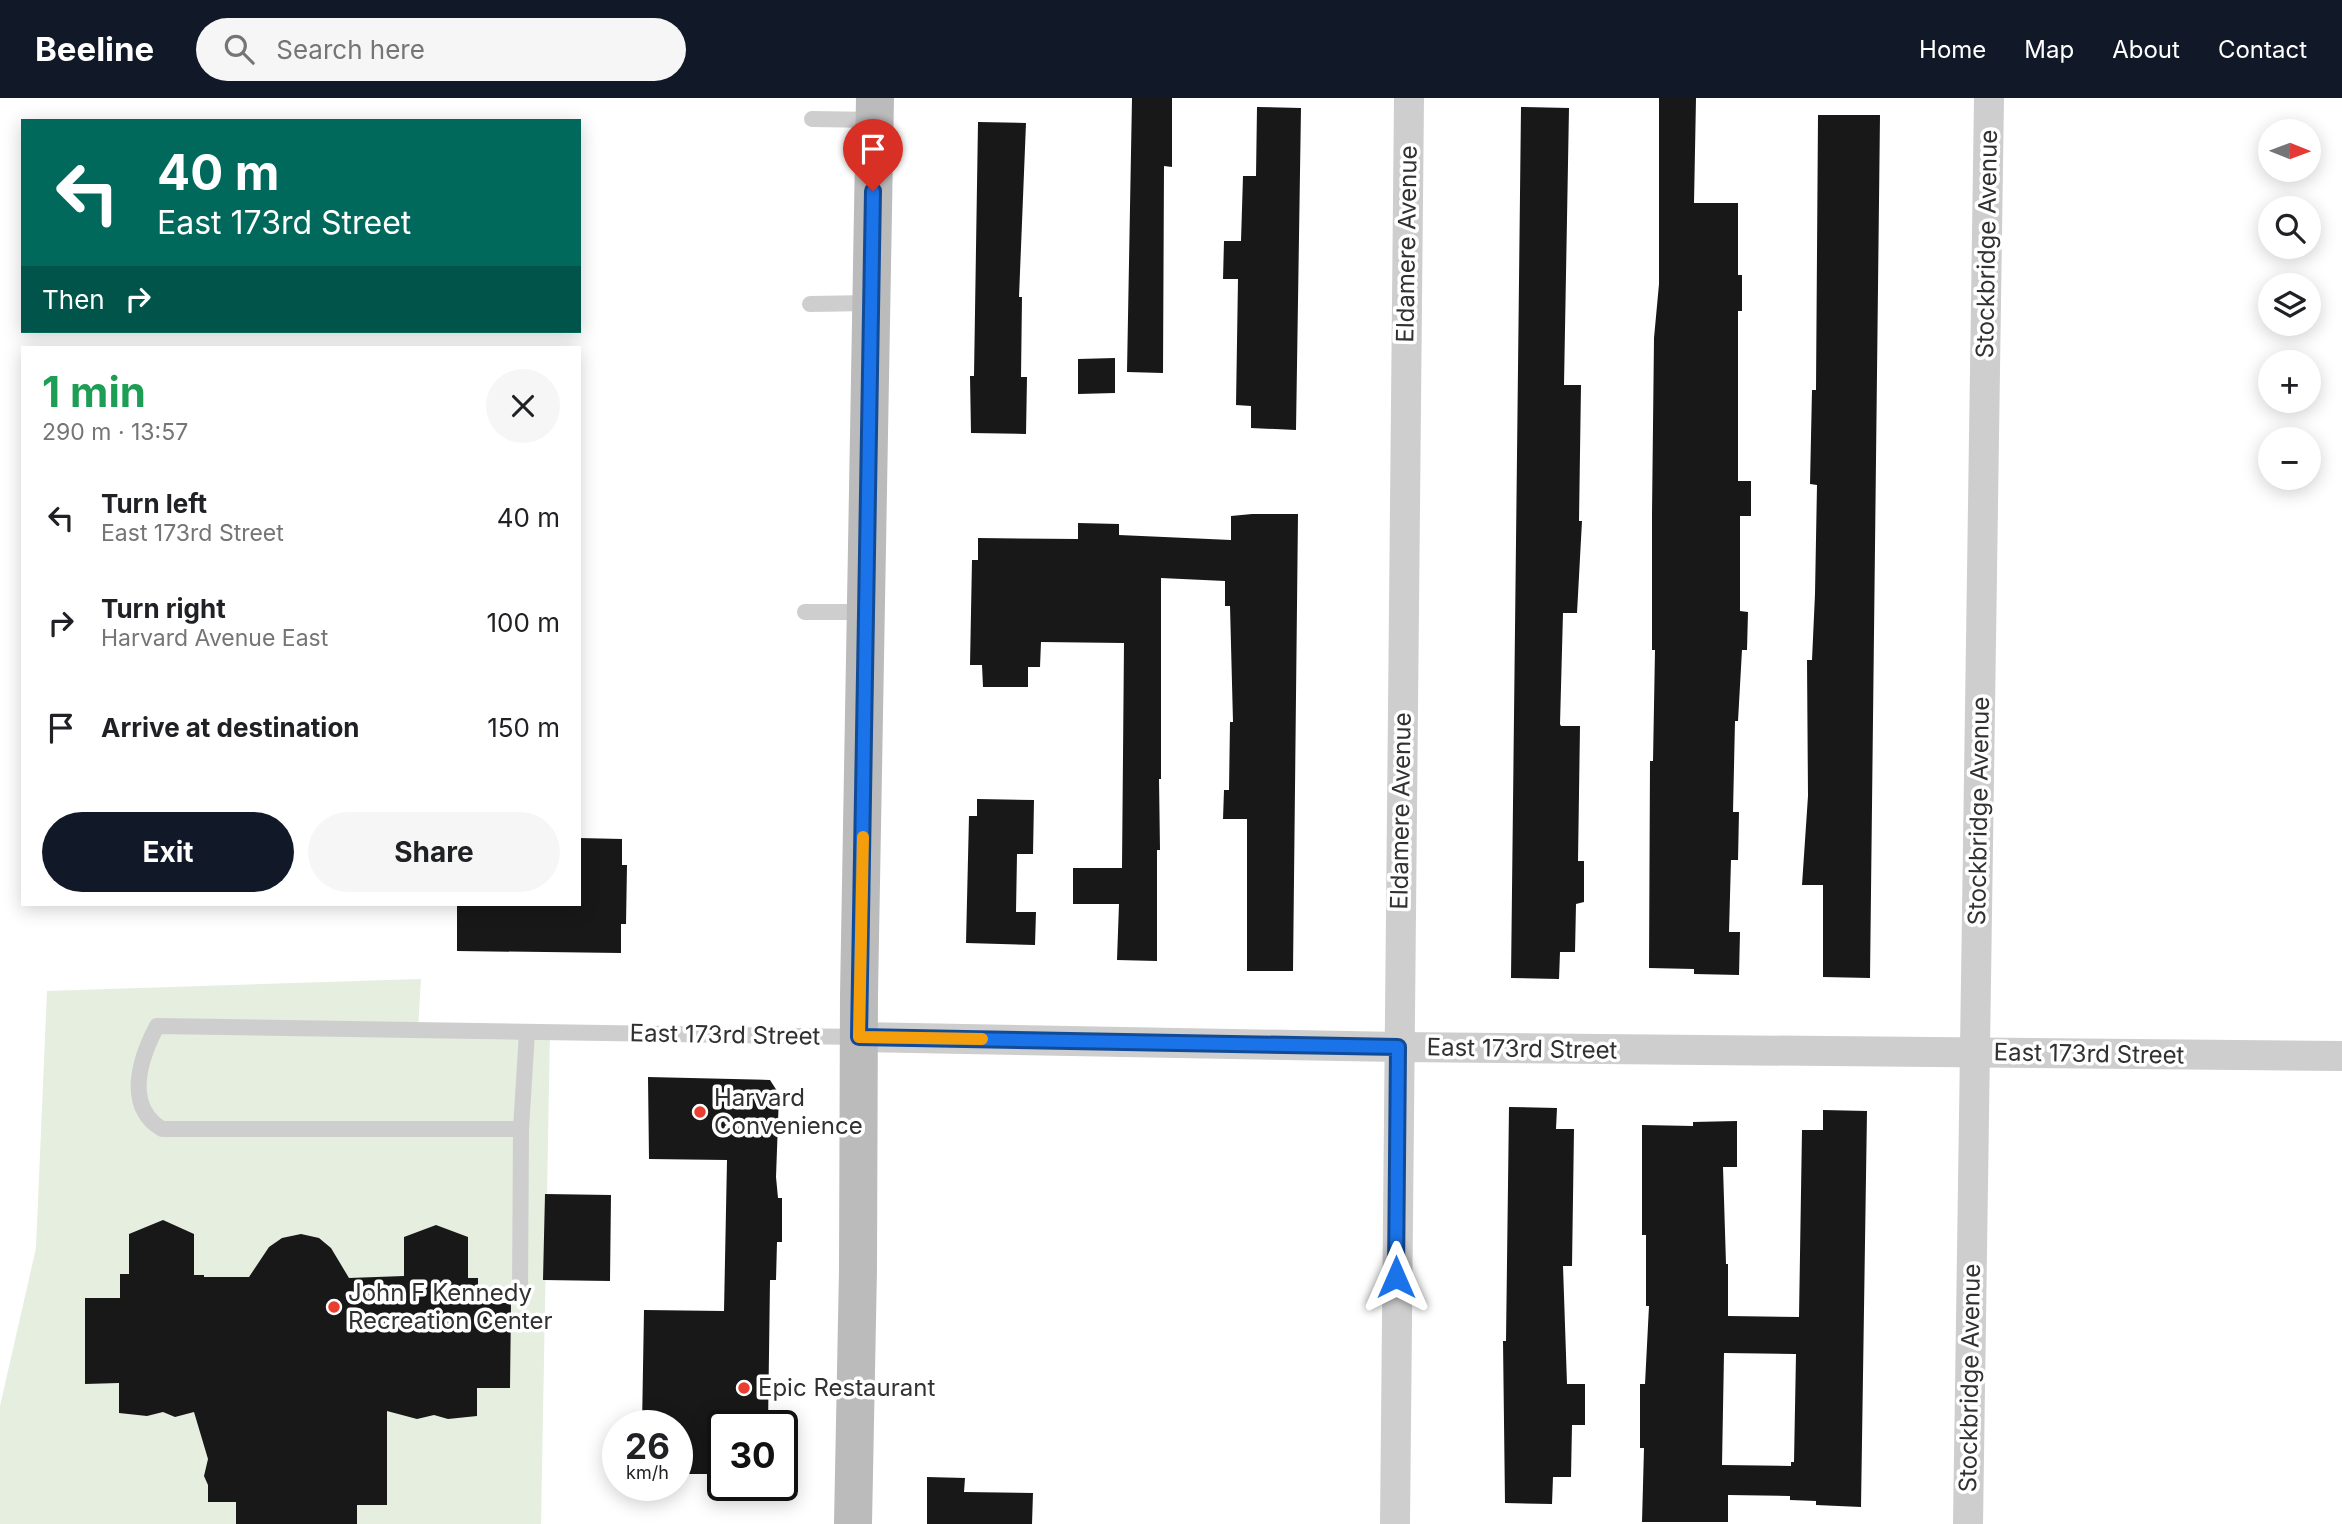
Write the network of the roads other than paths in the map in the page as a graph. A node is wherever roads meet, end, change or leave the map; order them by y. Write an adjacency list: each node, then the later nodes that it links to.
1 (1409, 98): 11 (street, Eldamere Avenue)
2 (1989, 98): 12 (street, Stockbridge Avenue)
3 (875, 109): 4 (lane); 5 (main road)
4 (812, 119)
5 (870, 303): 6 (lane); 8 (main road)
6 (810, 304)
7 (805, 612): 8 (lane)
8 (867, 612): 10 (main road)
9 (527, 1032): 10 (lane, East 173rd Street); 14 (lane); 14 (lane, East 173rd Street)
10 (859, 1037): 11 (street, East 173rd Street); 16 (main road)
11 (1398, 1047): 12 (street, East 173rd Street); 17 (street, Eldamere Avenue)
12 (1976, 1053): 13 (street, East 173rd Street); 18 (street, Stockbridge Avenue)
13 (2342, 1056)
14 (521, 1129): 15 (lane)
15 (520, 1294)
16 (853, 1524)
17 (1395, 1524)
18 (1968, 1524)

